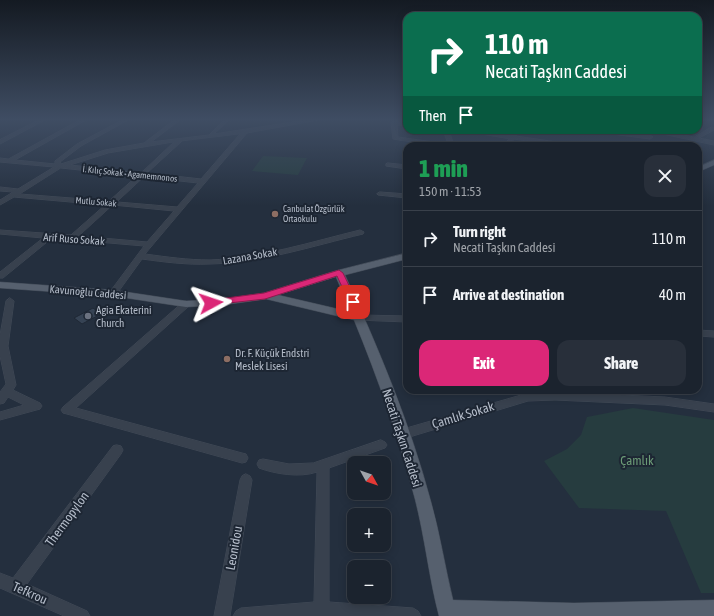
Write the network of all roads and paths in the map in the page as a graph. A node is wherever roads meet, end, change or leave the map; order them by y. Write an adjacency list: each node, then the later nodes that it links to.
1 (31, 149): 7 (street)
2 (73, 149): 10 (street)
3 (120, 149): 10 (street)
4 (170, 149): 13 (street)
5 (231, 149): 14 (street)
6 (0, 160): 7 (street, İ. Kılıç Sokak - Agamemnonos)
7 (9, 161): 10 (street, İ. Kılıç Sokak - Agamemnonos)
8 (714, 162): 12 (main road)
9 (388, 165): 11 (street)
10 (59, 167): 13 (street, İ. Kılıç Sokak - Agamemnonos); 16 (street)
11 (403, 167)
12 (702, 168)
13 (140, 176): 14 (street, İ. Kılıç Sokak - Agamemnonos); 20 (street)
14 (202, 182): 21 (street)
15 (0, 189): 16 (street, Mutlu Sokak)
16 (16, 193): 19 (street); 20 (street, Mutlu Sokak)
17 (380, 194): 18 (street)
18 (403, 196)
19 (0, 203)
20 (109, 204): 21 (street, Mutlu Sokak); 25 (street)
21 (180, 209): 26 (street)
22 (0, 232): 24 (street, Arif Ruso Sokak)
23 (360, 232): 27 (street, Lazana Sokak)
24 (49, 237): 25 (street, Arif Ruso Sokak); 30 (street)
25 (72, 239): 26 (street, Arif Ruso Sokak)
26 (149, 244): 27 (street)
27 (139, 256): 32 (street)
28 (403, 257): 29 (main road, Kavunoğlu Caddesi)
29 (339, 273): 33 (main road, Kavunoğlu Caddesi); 36 (main road, Necati Taşkın Caddesi)
30 (0, 276)
31 (0, 285): 32 (main road, Kavunoğlu Caddesi)
32 (113, 293): 35 (main road, Kavunoğlu Caddesi)
33 (265, 296): 35 (main road, Kavunoğlu Caddesi); 36 (main road)
34 (10, 301): 40 (street)
35 (186, 304): 47 (street)
36 (360, 318): 37 (street); 44 (main road, Necati Taşkın Caddesi)
37 (403, 319)
38 (702, 333): 39 (street)
39 (714, 334)
40 (7, 392): 41 (street); 43 (street)
41 (0, 400)
42 (714, 408): 44 (street, Çamlık Sokak)
43 (0, 416)
44 (402, 434): 55 (main road, Necati Taşkın Caddesi)
45 (381, 445): 49 (street)
46 (117, 450): 52 (street, Thermopylon)
47 (242, 458)
48 (263, 464): 49 (street)
49 (324, 464): 53 (street)
50 (246, 480): 58 (street, Leonidou)
51 (0, 580): 52 (street, Tefkrou)
52 (16, 587): 57 (street, Tefkrou)
53 (321, 609): 59 (street); 60 (street)
54 (714, 609): 56 (main road)
55 (447, 613): 56 (main road)
56 (576, 614)
57 (82, 616)
58 (222, 616)
59 (241, 616)
60 (413, 616)

